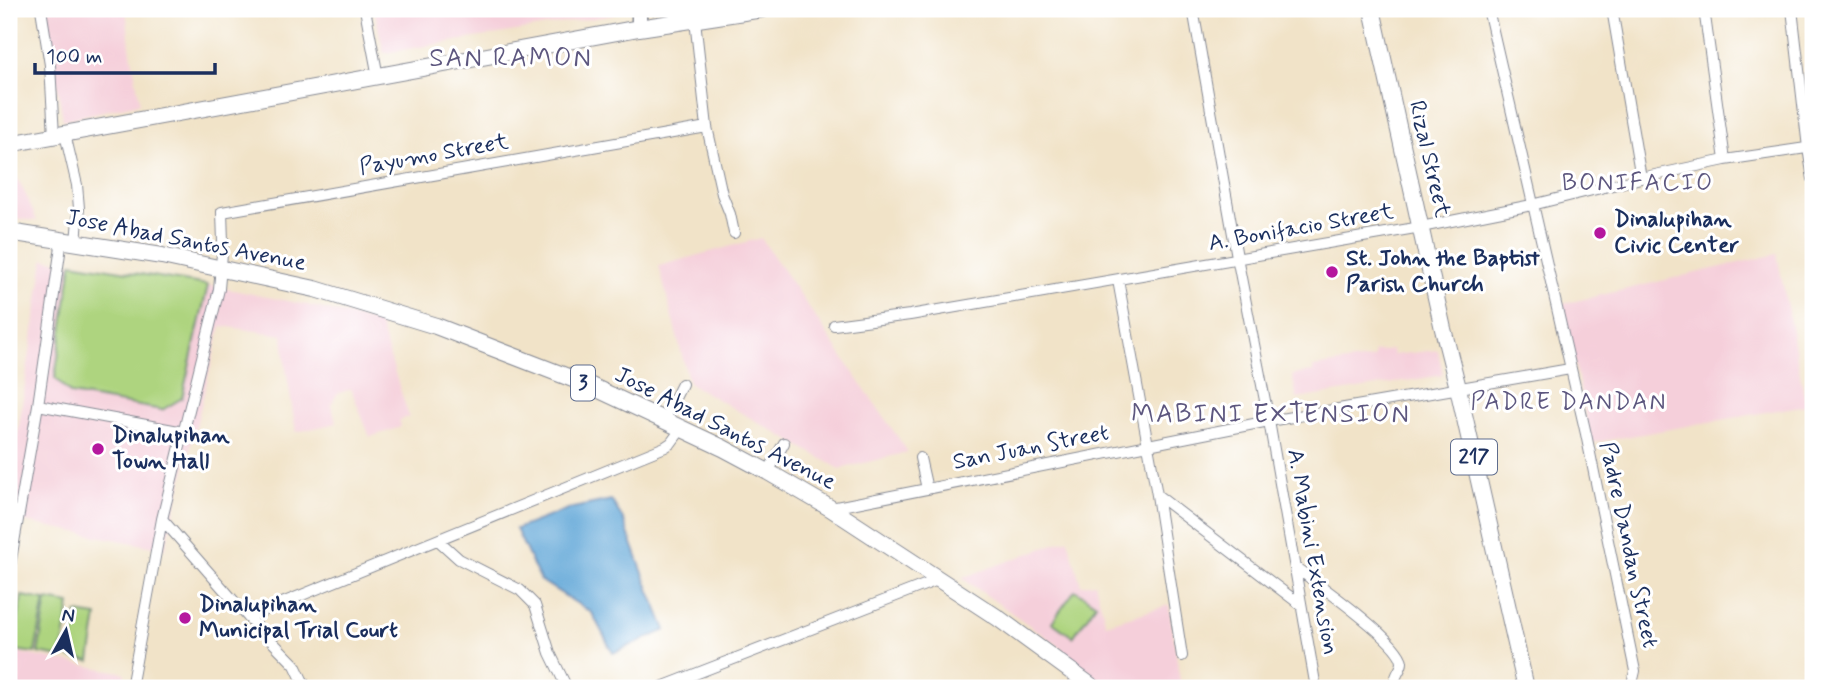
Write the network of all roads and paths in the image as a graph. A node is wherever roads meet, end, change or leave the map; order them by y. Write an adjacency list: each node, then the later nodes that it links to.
1 (41, 9): 15 (street)
2 (365, 9): 13 (street)
3 (639, 9): 12 (main road)
4 (763, 9): 11 (main road)
5 (1193, 9): 26 (street, A. Mabini Extension)
6 (1372, 9): 22 (main road, Rizal Street / 217)
7 (1488, 9): 21 (street, Padre Dandan Street)
8 (1612, 9): 19 (street)
9 (1704, 9): 18 (street)
10 (1793, 9): 17 (street)
11 (695, 19): 12 (main road); 14 (street)
12 (639, 29): 13 (main road)
13 (378, 77): 15 (main road)
14 (707, 127): 24 (street); 27 (street, Payumo Street)
15 (59, 135): 16 (main road); 25 (street)
16 (9, 144)
17 (1810, 148): 18 (street, A. Bonifacio Street); 20 (street)
18 (1725, 160): 19 (street, A. Bonifacio Street)
19 (1641, 178): 21 (street, A. Bonifacio Street)
20 (1813, 178)
21 (1532, 205): 22 (street, A. Bonifacio Street); 30 (street, Padre Dandan Street)
22 (1421, 227): 26 (street, A. Bonifacio Street); 32 (main road, Rizal Street / 217)
23 (9, 232): 25 (main road, Jose Abad Santos Avenue / 3)
24 (734, 233)
25 (69, 241): 27 (main road, Jose Abad Santos Avenue / 3); 33 (street)
26 (1237, 257): 28 (street, A. Bonifacio Street); 35 (street, A. Mabini Extension)
27 (222, 268): 34 (main road, Jose Abad Santos Avenue / 3); 37 (street)
28 (1118, 280): 29 (street, A. Bonifacio Street); 39 (street)
29 (834, 325)
30 (1570, 369): 32 (street, San Juan Street); 61 (street, Padre Dandan Street)
31 (682, 384): 34 (street)
32 (1458, 388): 35 (street, San Juan Street); 60 (main road, Rizal Street / 217)
33 (38, 405): 37 (street); 48 (street)
34 (664, 419): 36 (main road, Jose Abad Santos Avenue / 3)
35 (1269, 421): 39 (street, San Juan Street); 47 (street, A. Mabini Extension)
36 (682, 428): 41 (main road, Jose Abad Santos Avenue / 3); 46 (street)
37 (184, 432): 45 (street)
38 (784, 443): 41 (street)
39 (1147, 445): 42 (street, San Juan Street); 43 (street)
40 (920, 458): 42 (street)
41 (768, 472): 44 (main road, Jose Abad Santos Avenue / 3)
42 (927, 489): 44 (street, San Juan Street)
43 (1157, 495): 50 (street); 52 (street)
44 (830, 508): 49 (main road, Jose Abad Santos Avenue / 3)
45 (162, 519): 51 (street); 53 (street)
46 (438, 540): 51 (street); 55 (street)
47 (1295, 567): 50 (street, A. Mabini Extension); 59 (street)
48 (9, 571)
49 (940, 579): 56 (street); 57 (main road, Jose Abad Santos Avenue / 3)
50 (1301, 606): 58 (street, A. Mabini Extension)
51 (248, 617): 54 (street)
52 (1182, 656)
53 (131, 688)
54 (306, 688)
55 (567, 688)
56 (659, 688)
57 (1094, 688)
58 (1316, 688)
59 (1400, 688)
60 (1526, 688)
61 (1631, 688)

